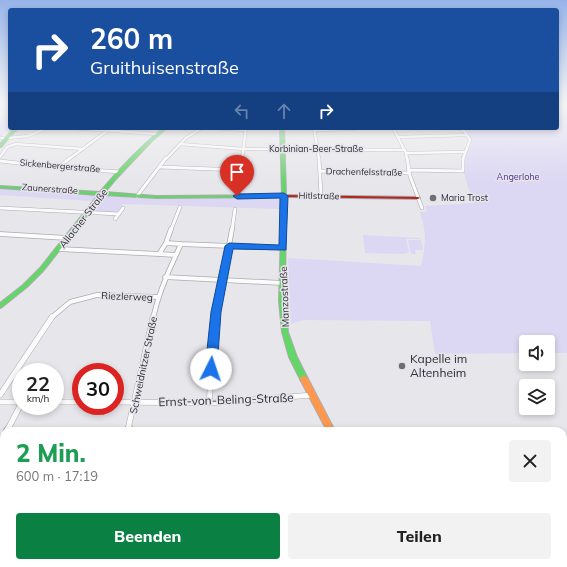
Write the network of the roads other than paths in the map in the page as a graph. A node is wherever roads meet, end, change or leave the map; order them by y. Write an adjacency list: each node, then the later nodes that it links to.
1 (10, 130): 16 (street)
2 (14, 130): 16 (street)
3 (42, 130): 16 (street)
4 (109, 130): 19 (street)
5 (120, 130): 13 (street)
6 (163, 130): 13 (street, Allacher Straße)
7 (196, 130): 17 (street)
8 (246, 130): 20 (street)
9 (282, 130): 21 (street, Manzostraße)
10 (314, 130): 22 (street)
11 (394, 130): 15 (street)
12 (461, 130): 14 (street)
13 (158, 134): 32 (street, Allacher Straße)
14 (467, 135): 15 (street); 24 (street)
15 (399, 137): 23 (street)
16 (3, 139): 18 (street)
17 (180, 144): 20 (street, Korbinian-Beer-Straße); 28 (street)
18 (0, 146)
19 (83, 149): 25 (street, Sickenbergerstraße); 27 (street)
20 (243, 149): 21 (street, Korbinian-Beer-Straße); 29 (street)
21 (283, 149): 22 (street, Korbinian-Beer-Straße); 37 (street, Manzostraße)
22 (318, 149): 23 (street, Korbinian-Beer-Straße); 30 (street)
23 (406, 151): 24 (street, Korbinian-Beer-Straße); 31 (street)
24 (464, 152): 31 (street, Drachenfelsstraße)
25 (0, 157)
26 (0, 161): 27 (street, Sickenbergerstraße)
27 (59, 167): 32 (street, Sickenbergerstraße)
28 (160, 167): 29 (street); 35 (street)
29 (240, 170): 36 (street)
30 (320, 171): 31 (street, Drachenfelsstraße); 38 (street)
31 (409, 171): 39 (street)
32 (121, 172): 34 (street, Allacher Straße)
33 (0, 187): 34 (street, Zaunerstraße)
34 (100, 194): 35 (street, Hitlstraße); 45 (street, Allacher Straße)
35 (137, 196): 36 (street, Hitlstraße)
36 (237, 196): 37 (street, Hitlstraße)
37 (284, 196): 38 (street, Hitlstraße); 53 (street, Manzostraße)
38 (322, 196): 39 (street, Hitlstraße)
39 (418, 198): 43 (street)
40 (180, 207): 50 (street)
41 (0, 208): 45 (street)
42 (123, 208): 46 (street)
43 (422, 208)
44 (235, 209): 52 (street)
45 (85, 213): 46 (street); 49 (street, Allacher Straße)
46 (119, 214): 47 (street)
47 (115, 220)
48 (0, 234): 49 (street)
49 (67, 238): 54 (street, Allacher Straße)
50 (166, 243): 51 (street); 55 (street)
51 (181, 244): 52 (street); 56 (street, Schweidnitzer Straße)
52 (229, 246): 53 (street); 58 (street)
53 (283, 248): 59 (street, Manzostraße)
54 (59, 249): 55 (street); 61 (street, Allacher Straße)
55 (159, 254): 56 (street)
56 (176, 255): 57 (street, Schweidnitzer Straße)
57 (165, 277): 58 (street); 60 (street, Schweidnitzer Straße)
58 (222, 280): 59 (street); 68 (street)
59 (282, 283): 63 (street, Manzostraße)
60 (158, 297): 62 (street, Riezlerweg); 64 (street, Schweidnitzer Straße)
61 (0, 306)
62 (0, 395)
63 (313, 395): 68 (street, Ernst-von-Beling-Straße); 72 (street, Manzostraße)
64 (134, 401): 66 (street, Ernst-von-Beling-Straße); 68 (street, Ernst-von-Beling-Straße); 71 (street, Schweidnitzer Straße)
65 (0, 402): 67 (street)
66 (124, 402)
67 (12, 403)
68 (209, 403)
69 (15, 415): 70 (street)
70 (9, 427)
71 (129, 427)
72 (329, 427)

